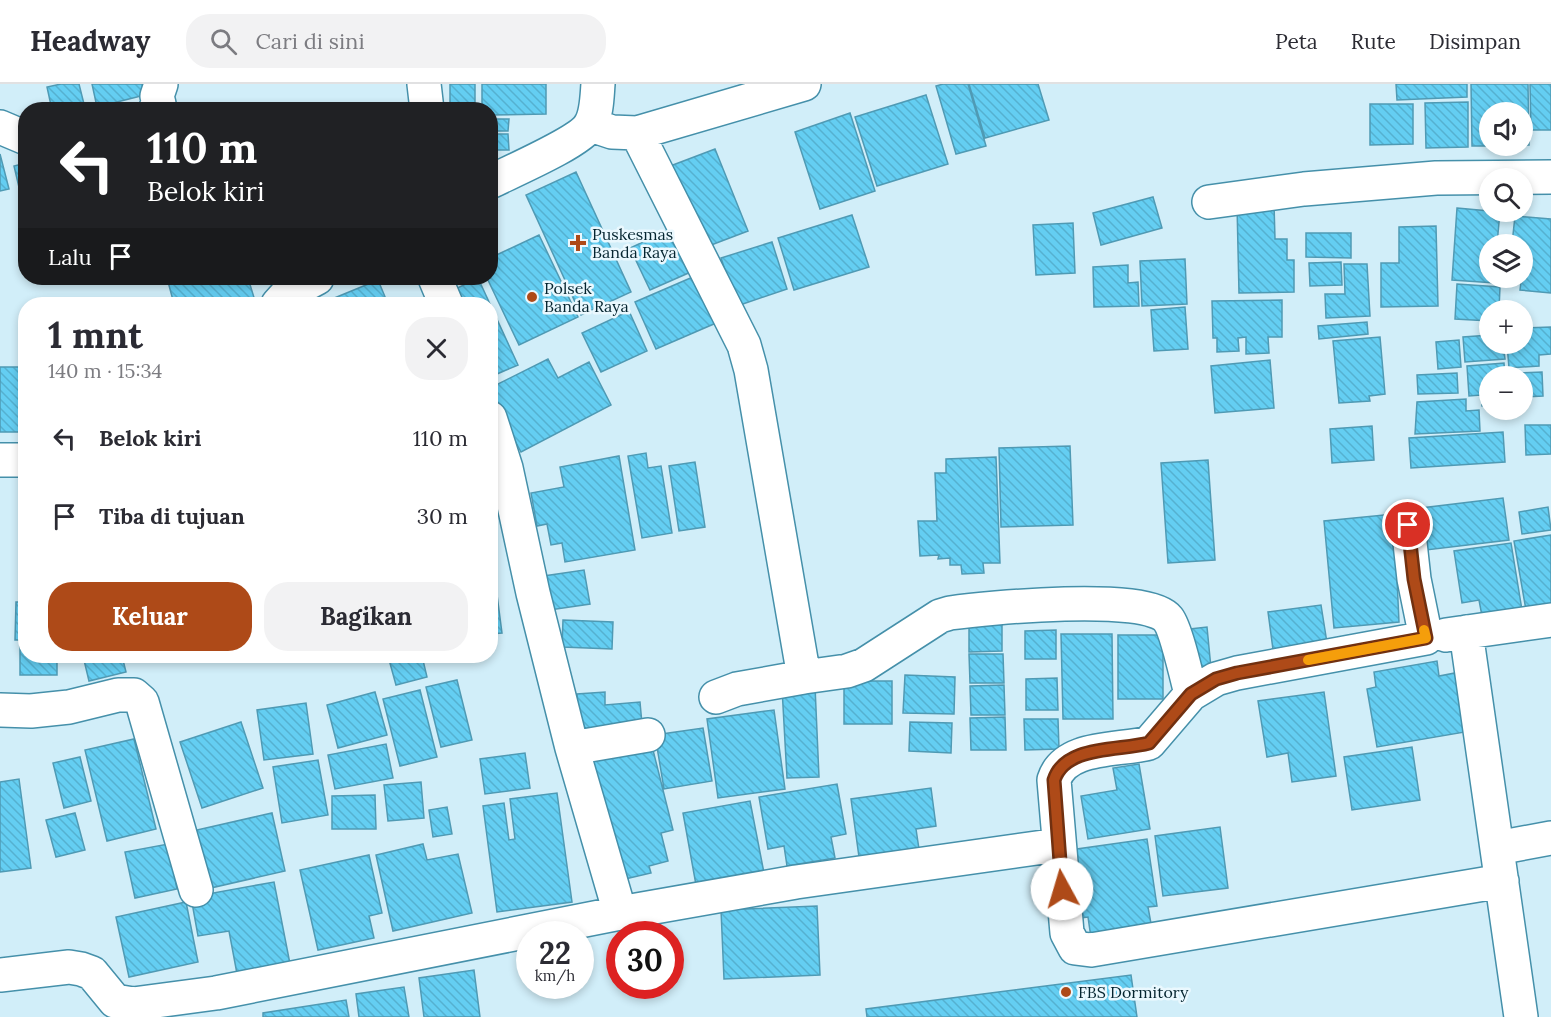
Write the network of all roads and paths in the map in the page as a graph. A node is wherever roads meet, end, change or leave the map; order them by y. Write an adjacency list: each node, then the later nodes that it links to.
1 (161, 84): 5 (street)
2 (424, 84): 6 (street)
3 (598, 84): 7 (street)
4 (804, 84): 9 (street)
5 (158, 102)
6 (426, 102)
7 (591, 124): 9 (street); 12 (street)
8 (0, 127): 10 (street)
9 (637, 133): 23 (street)
10 (18, 135)
11 (1551, 177): 13 (street)
12 (498, 178)
13 (1209, 202)
14 (304, 285): 15 (street)
15 (284, 297)
16 (498, 443): 28 (street)
17 (0, 460): 18 (street)
18 (18, 460)
19 (1408, 525): 22 (street)
20 (1551, 620): 21 (street)
21 (1466, 632): 22 (street); 31 (street)
22 (1426, 638): 24 (street)
23 (804, 677): 24 (street); 25 (street)
24 (1191, 694): 30 (street)
25 (716, 697)
26 (0, 710): 33 (street)
27 (648, 735): 28 (street)
28 (572, 747): 34 (street)
29 (1551, 838): 31 (street)
30 (1058, 844): 32 (street); 34 (street)
31 (1497, 848): 32 (street)
32 (1502, 881): 37 (street)
33 (196, 890)
34 (620, 913): 36 (street)
35 (0, 975): 36 (street)
36 (217, 1005)
37 (1521, 1017)

